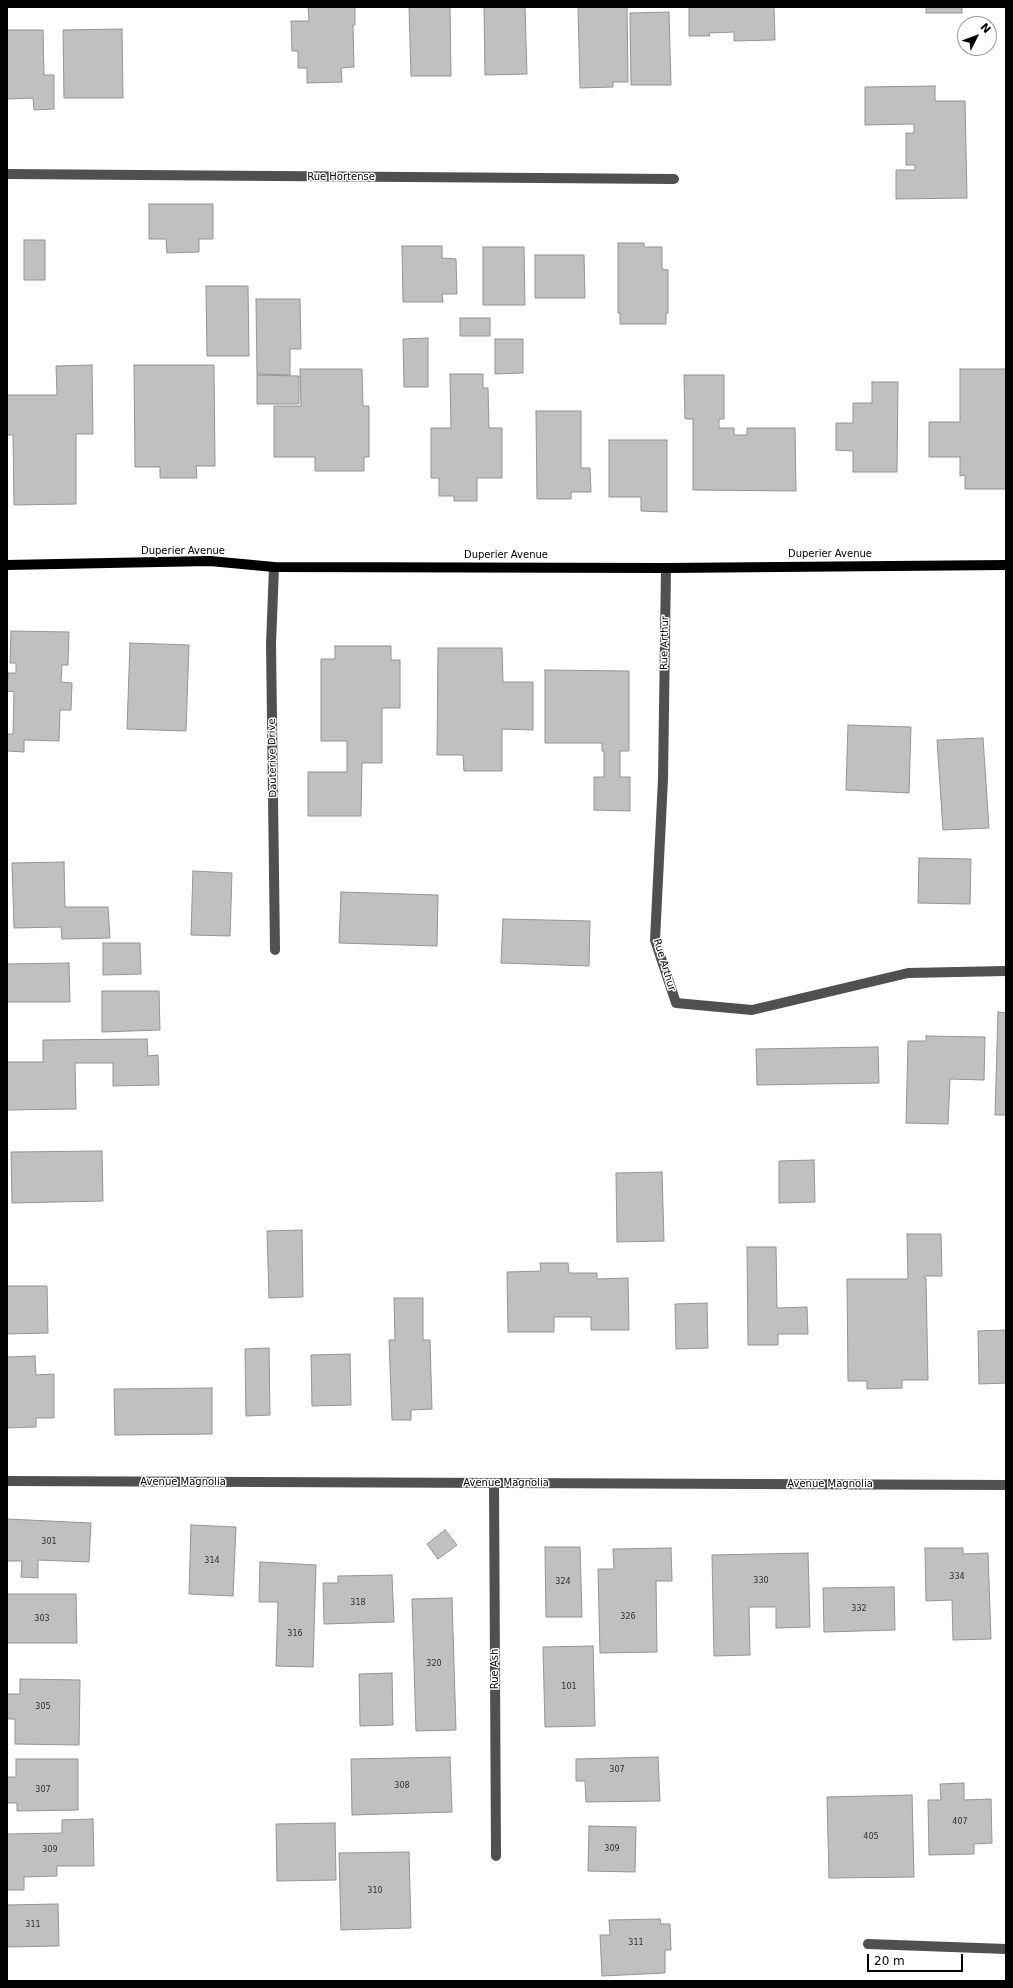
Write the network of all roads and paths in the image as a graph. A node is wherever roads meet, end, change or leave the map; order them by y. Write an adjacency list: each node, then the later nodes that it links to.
1 (7, 174): 2 (street, Rue Hortense)
2 (674, 179)
3 (1006, 565): 6 (main road, Duperier Avenue)
4 (7, 566): 5 (main road, Duperier Avenue)
5 (274, 567): 6 (main road, Duperier Avenue); 7 (street, Dauterive Drive)
6 (666, 568): 8 (street, Rue Arthur)
7 (275, 950)
8 (1006, 971)
9 (7, 1481): 10 (street, Avenue Magnolia)
10 (494, 1483): 11 (street, Avenue Magnolia); 12 (street, Rue Ash)
11 (1006, 1484)
12 (496, 1856)
13 (868, 1944): 14 (street)
14 (1006, 1949)

